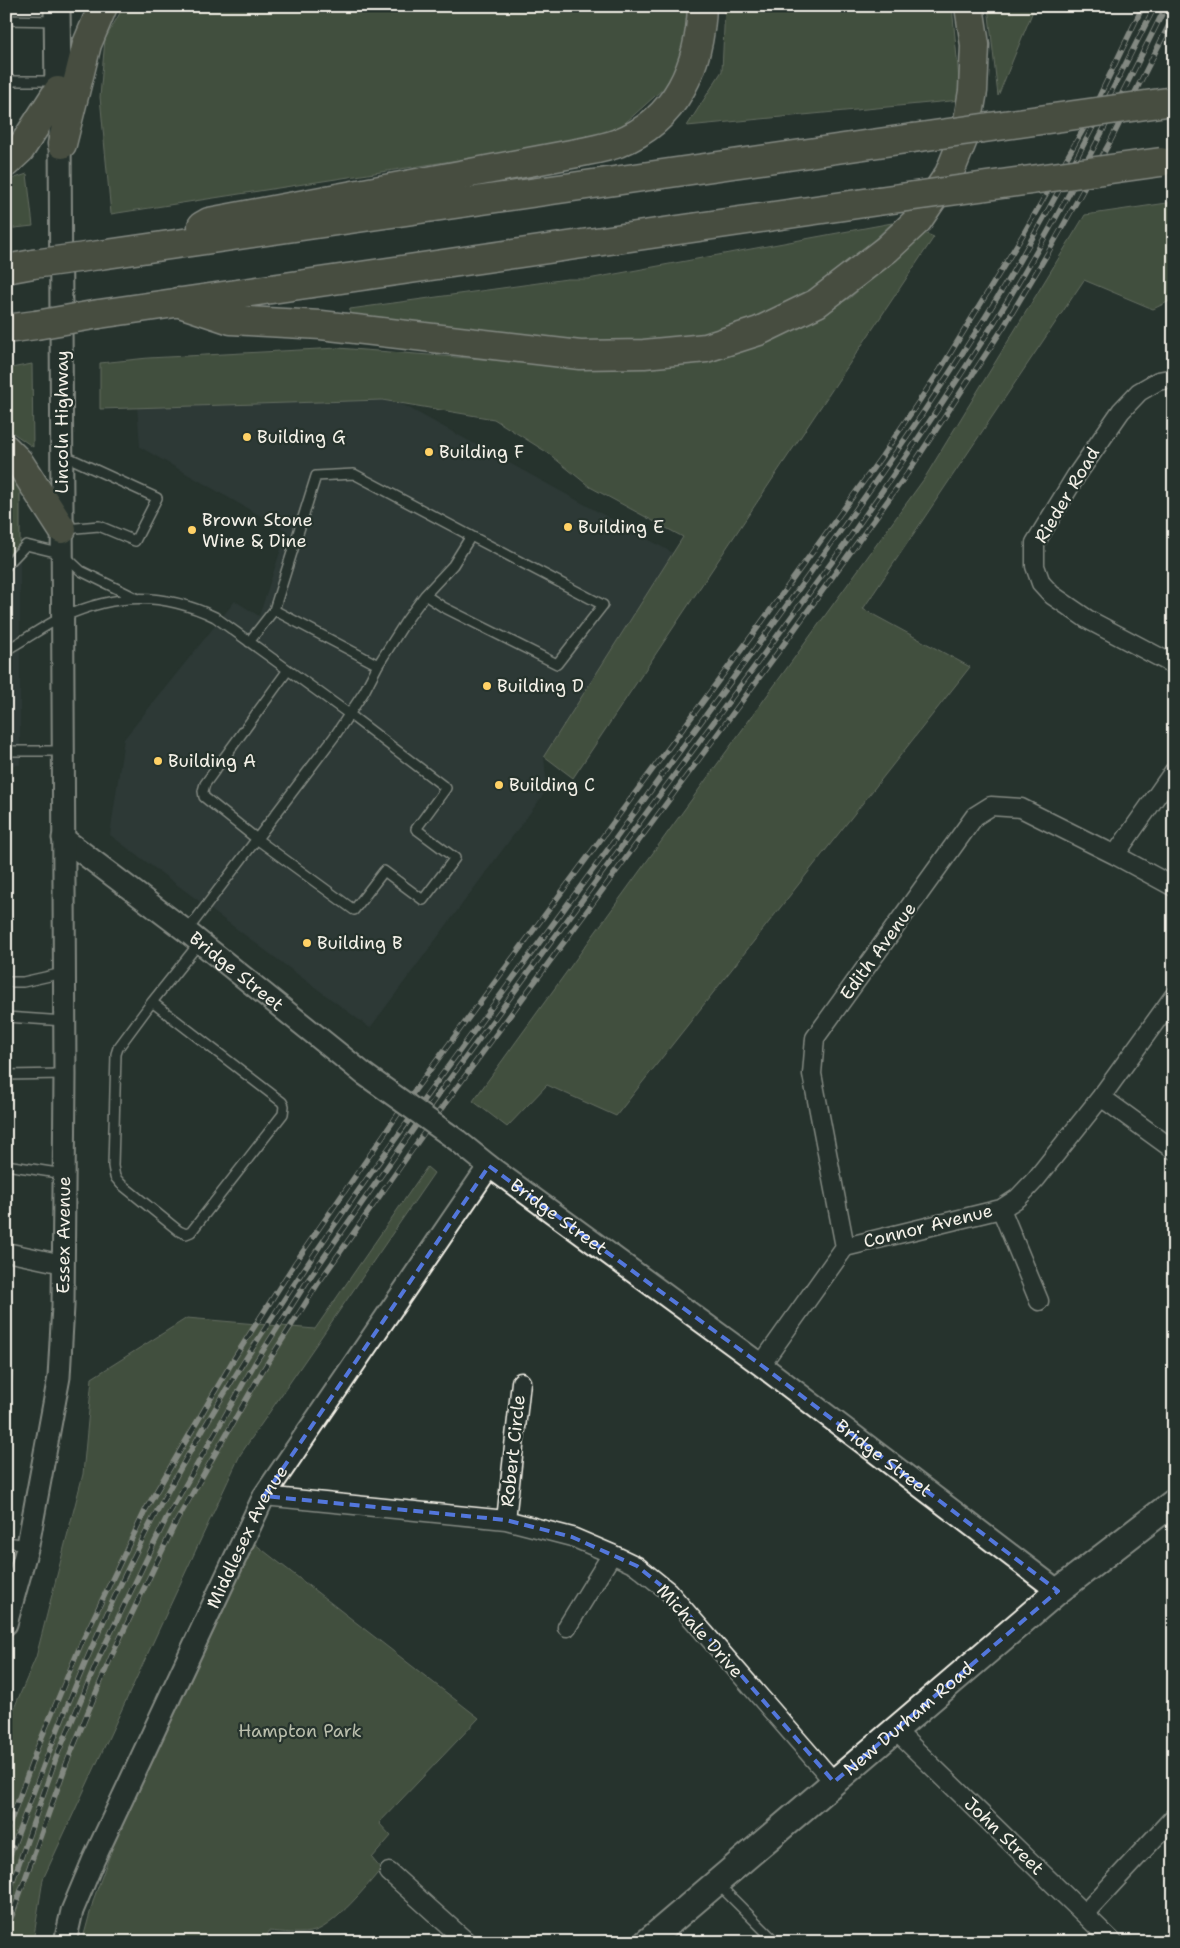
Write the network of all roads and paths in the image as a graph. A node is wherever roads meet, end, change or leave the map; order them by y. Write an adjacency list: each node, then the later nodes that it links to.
1 (103, 6): 9 (highway)
2 (702, 6): 12 (highway)
3 (969, 6): 14 (highway)
4 (57, 14): 5 (lane); 7 (main road, Lincoln Highway)
5 (6, 20)
6 (6, 81): 7 (lane)
7 (58, 86): 9 (street, Lincoln Highway); 11 (highway)
8 (1174, 101): 12 (highway, bridge)
9 (62, 144): 18 (street, Lincoln Highway)
10 (1168, 161): 14 (highway, bridge)
11 (6, 163)
12 (176, 245): 13 (highway, bridge)
13 (6, 269)
14 (177, 302): 15 (highway, bridge)
15 (6, 330)
16 (1174, 378): 29 (street, Rieder Road)
17 (6, 449): 20 (highway)
18 (63, 455): 20 (street, Lincoln Highway); 20 (lane)
19 (471, 536): 22 (lane); 22 (lane); 24 (lane)
20 (62, 542): 21 (lane); 23 (lane); 25 (street, Lincoln Highway)
21 (6, 566)
22 (425, 595): 28 (lane)
23 (136, 598): 25 (lane); 26 (lane)
24 (274, 610): 26 (lane); 28 (lane)
25 (63, 618): 27 (lane); 33 (street, Lincoln Highway)
26 (249, 642): 30 (lane)
27 (6, 650)
28 (378, 665): 31 (lane)
29 (1174, 665)
30 (288, 670): 31 (lane); 36 (lane)
31 (349, 714): 36 (lane); 36 (lane)
32 (6, 751): 33 (lane)
33 (62, 751): 35 (street, Lincoln Highway)
34 (1174, 771): 37 (street)
35 (63, 838): 39 (street, Bridge Street); 40 (street, Essex Avenue)
36 (258, 840): 39 (lane)
37 (1115, 855): 38 (street); 54 (street, Edith Avenue)
38 (1174, 887)
39 (193, 936): 43 (lane); 51 (street, Bridge Street, bridge)
40 (63, 973): 41 (lane); 45 (street, Essex Avenue)
41 (6, 982)
42 (1174, 996): 48 (street, Connor Avenue)
43 (152, 1002): 43 (lane)
44 (6, 1017): 45 (lane)
45 (64, 1021): 46 (street, Essex Avenue)
46 (65, 1074): 47 (lane); 52 (street, Essex Avenue)
47 (6, 1075)
48 (1101, 1098): 49 (street); 53 (street, Connor Avenue)
49 (1174, 1150)
50 (6, 1166): 52 (lane)
51 (489, 1166): 58 (street, Bridge Street); 60 (street, Middlesex Avenue)
52 (64, 1174): 56 (street, Essex Avenue)
53 (1001, 1209): 54 (street, Connor Avenue); 57 (street)
54 (845, 1247): 58 (street, Connor Avenue)
55 (6, 1252): 56 (street)
56 (63, 1264): 64 (street, Essex Avenue)
57 (1039, 1301)
58 (761, 1365): 66 (street, Bridge Street)
59 (521, 1382): 62 (street, Robert Circle)
60 (264, 1496): 62 (street, Michale Drive); 76 (street, Middlesex Avenue)
61 (1174, 1502): 66 (main road, New Durham Road)
62 (506, 1520): 65 (street, Michale Drive)
63 (6, 1542): 64 (lane)
64 (28, 1545): 67 (street, Essex Avenue)
65 (612, 1554): 68 (street); 70 (street, Michale Drive)
66 (1058, 1591): 69 (main road, New Durham Road)
67 (6, 1624)
68 (567, 1627)
69 (895, 1730): 70 (main road, New Durham Road); 74 (street, John Street)
70 (834, 1782): 73 (main road, New Durham Road)
71 (1174, 1817): 74 (street)
72 (389, 1872): 77 (street)
73 (716, 1882): 75 (lane); 78 (main road, New Durham Road)
74 (1085, 1913): 79 (street, John Street)
75 (776, 1941)
76 (66, 1942)
77 (467, 1942)
78 (647, 1942)
79 (1113, 1942)

